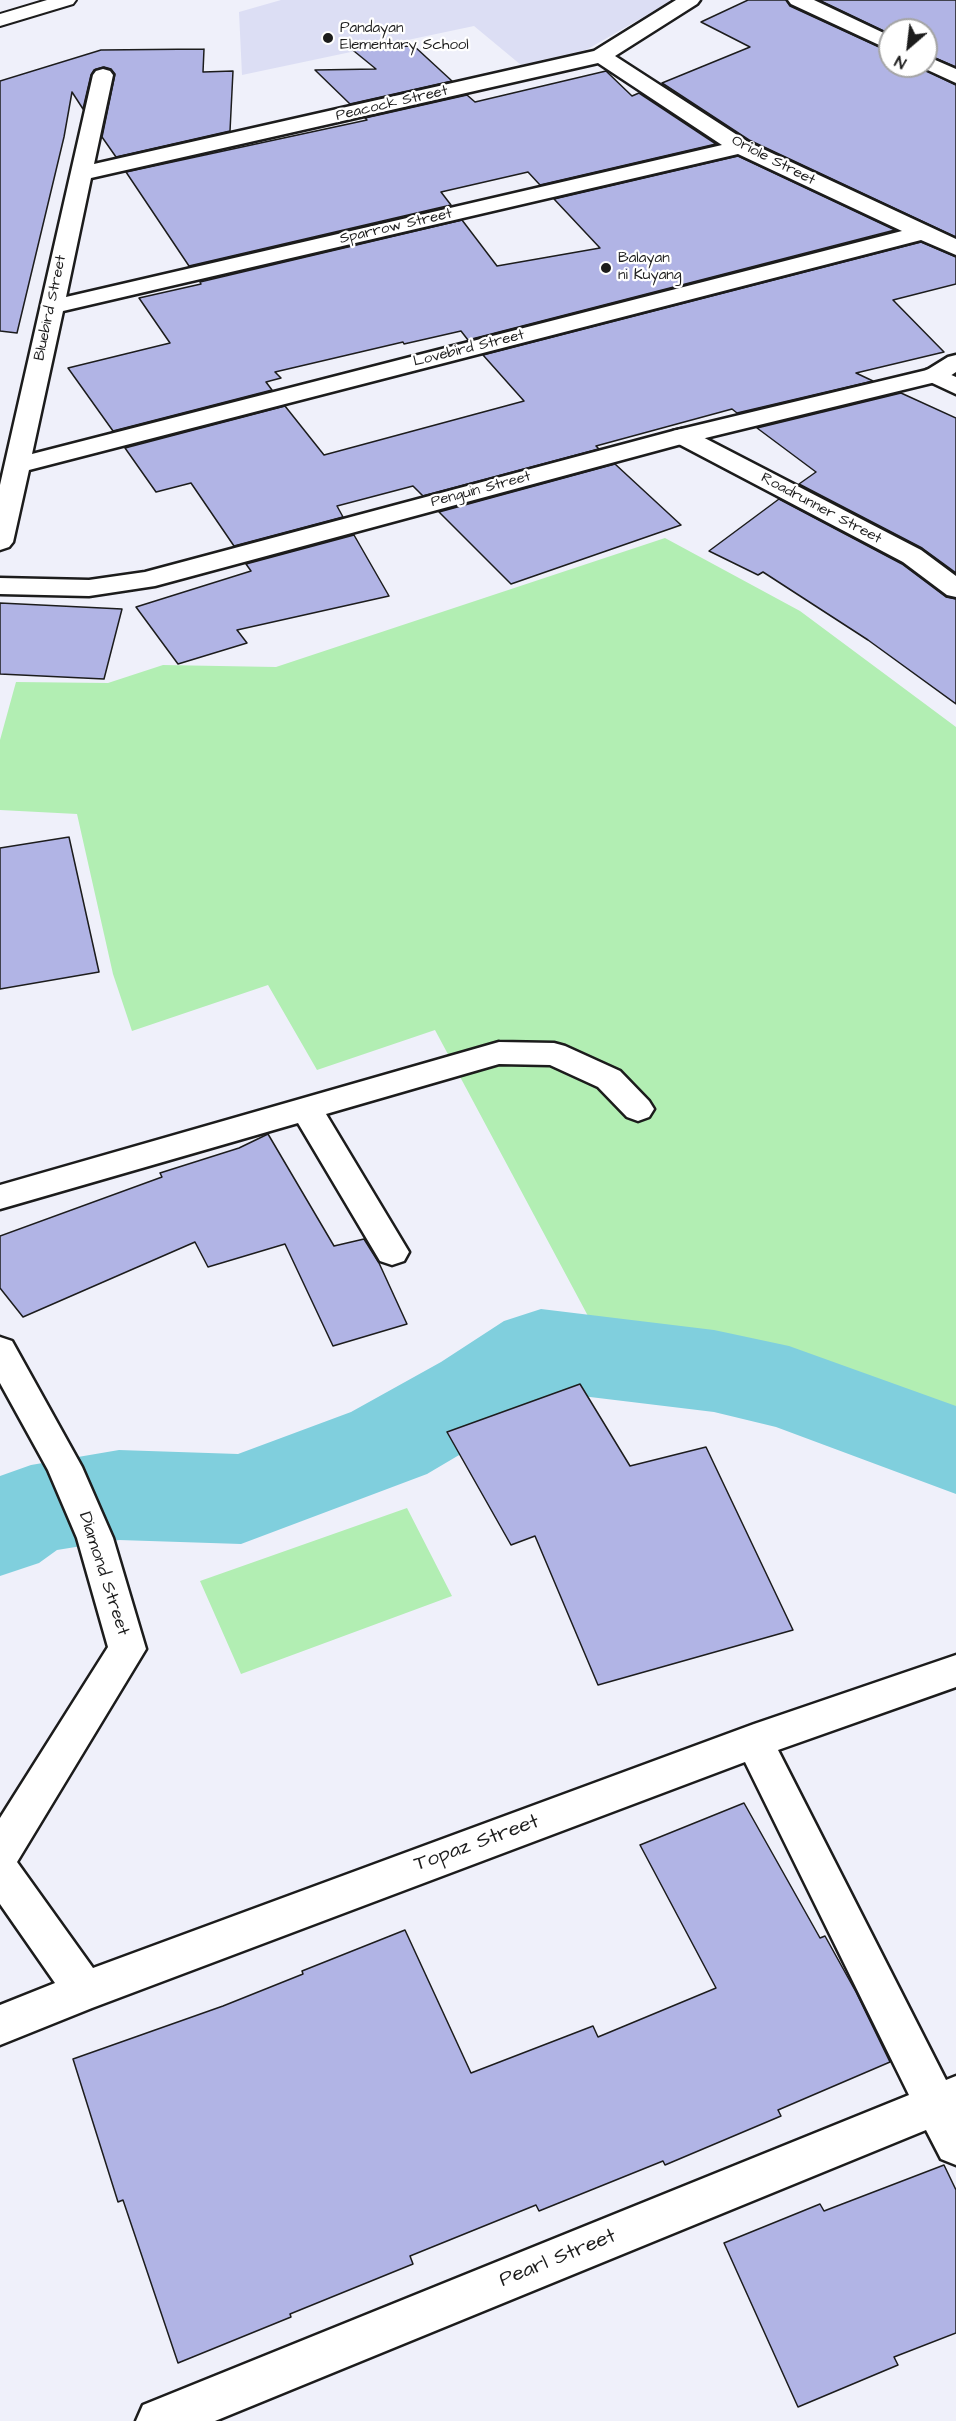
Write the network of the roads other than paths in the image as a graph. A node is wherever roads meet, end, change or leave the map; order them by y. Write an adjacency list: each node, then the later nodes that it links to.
1 (67, 0): 4 (lane)
2 (690, 0): 6 (street, Peacock Street)
3 (798, 0): 5 (street)
4 (0, 20)
5 (878, 39)
6 (601, 57): 10 (street, Oriole Street); 11 (street, Peacock Street)
7 (938, 68): 9 (street)
8 (103, 75): 11 (street, Bluebird Street)
9 (956, 76)
10 (740, 147): 12 (street, Oriole Street); 14 (street, Sparrow Street)
11 (81, 174): 14 (street, Bluebird Street)
12 (922, 233): 13 (street, Oriole Street); 17 (street, Lovebird Street)
13 (956, 248)
14 (51, 307): 17 (street, Bluebird Street)
15 (949, 375): 16 (street, Penguin Street)
16 (682, 436): 19 (street, Penguin Street); 20 (street, Roadrunner Street)
17 (16, 465): 18 (street, Bluebird Street)
18 (0, 542)
19 (0, 586)
20 (956, 589)
21 (306, 1108): 22 (street); 23 (street); 24 (street)
22 (638, 1109)
23 (0, 1197)
24 (392, 1252)
25 (0, 1351): 28 (street, Diamond Street)
26 (956, 1671): 27 (street, Topaz Street)
27 (754, 1741): 30 (street, Topaz Street); 32 (street)
28 (0, 1853)
29 (0, 1871): 30 (street)
30 (85, 1991): 31 (street, Topaz Street)
31 (0, 2025)
32 (946, 2101): 33 (street); 34 (street, Pearl Street)
33 (956, 2144)
34 (159, 2421)

